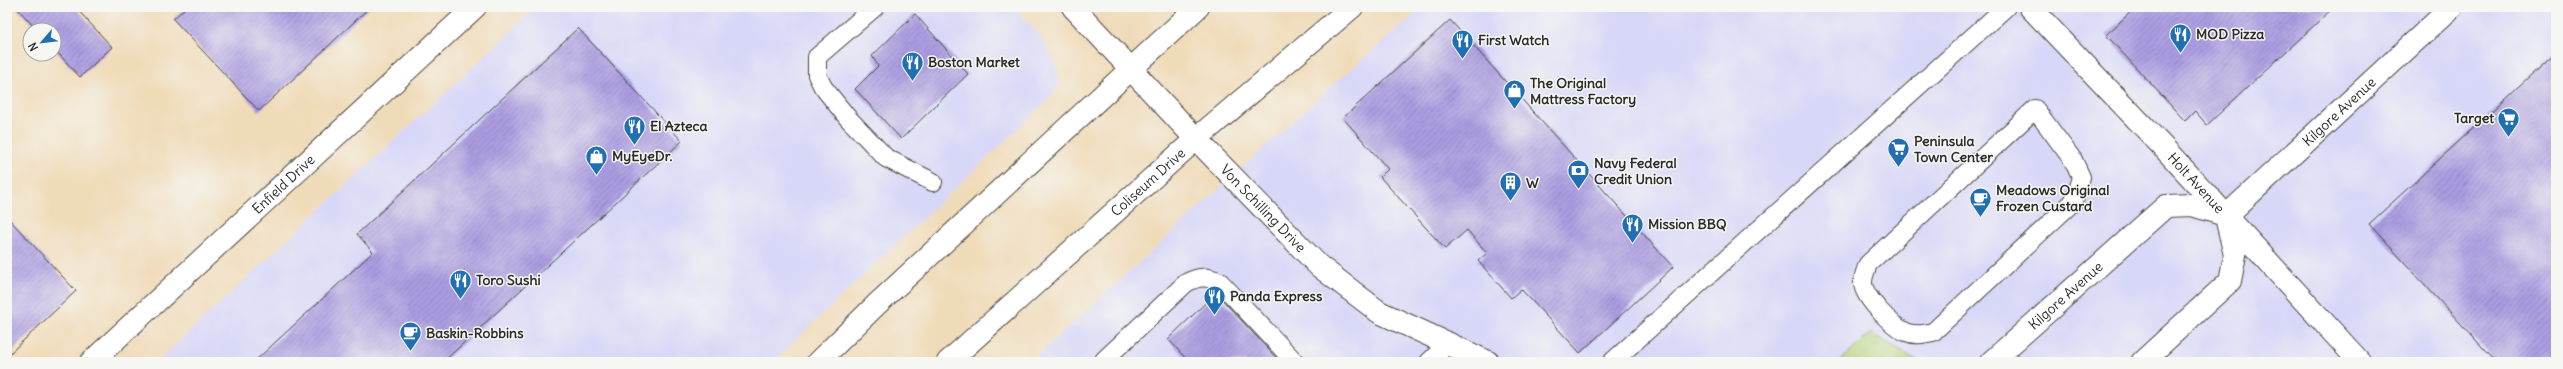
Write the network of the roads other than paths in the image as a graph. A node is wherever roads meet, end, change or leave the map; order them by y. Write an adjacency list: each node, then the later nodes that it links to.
1 (475, 7): 16 (street, Enfield Drive)
2 (875, 7): 12 (lane)
3 (1073, 7): 9 (street, Von Schilling Drive)
4 (1198, 7): 9 (street)
5 (1352, 7): 11 (street, Coliseum Drive)
6 (2006, 7): 22 (lane)
7 (2030, 7): 13 (street, Holt Avenue)
8 (2452, 7): 13 (street, Kilgore Avenue)
9 (1131, 70): 11 (street, Von Schilling Drive); 17 (street)
10 (2035, 109): 10 (lane)
11 (1196, 139): 14 (street, Von Schilling Drive); 18 (street, Coliseum Drive)
12 (933, 182)
13 (2226, 216): 23 (street, Kilgore Avenue); 24 (street); 25 (street, Holt Avenue)
14 (1450, 342): 20 (lane); 21 (street, Von Schilling Drive)
15 (1104, 360): 19 (lane)
16 (91, 362)
17 (818, 362)
18 (948, 362)
19 (1295, 362)
20 (1429, 362)
21 (1488, 362)
22 (1612, 362)
23 (1991, 362)
24 (2142, 362)
25 (2360, 362)

